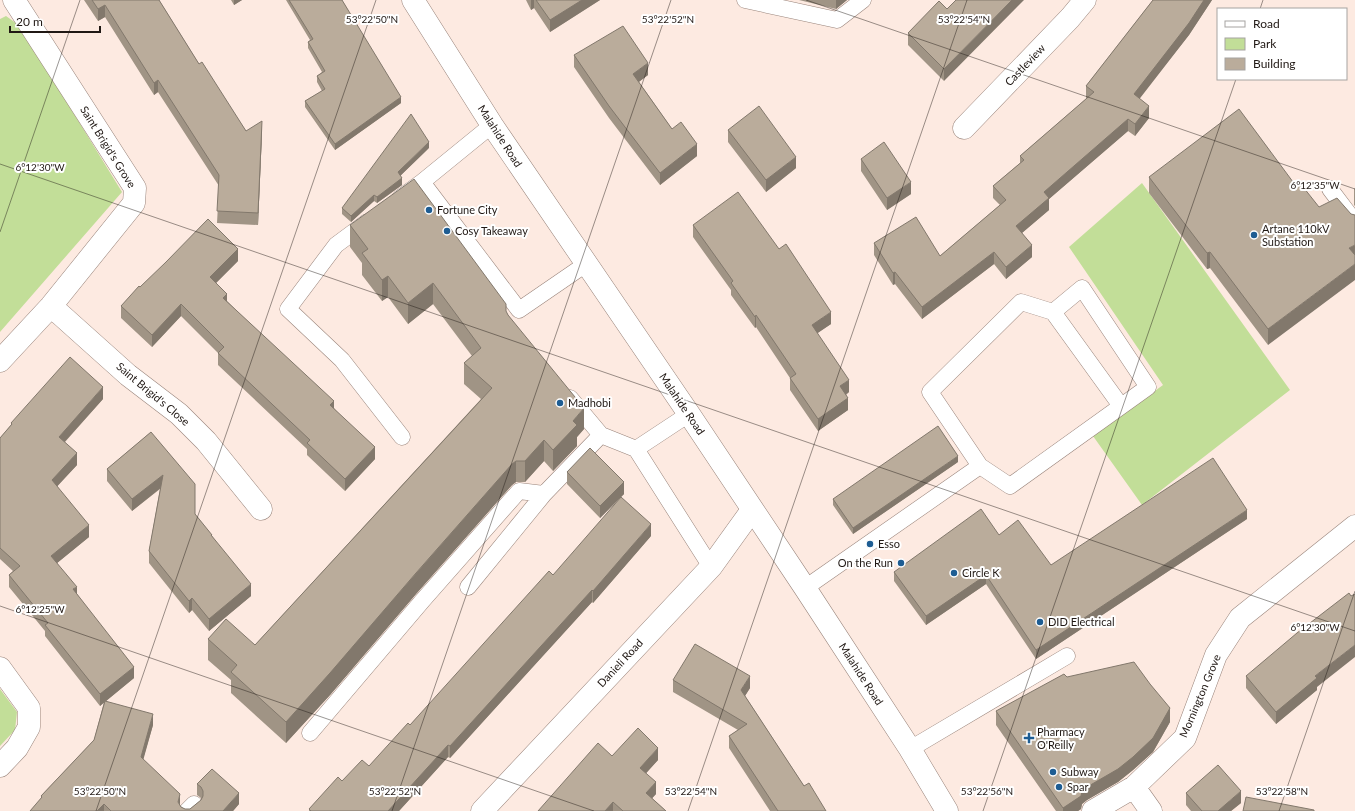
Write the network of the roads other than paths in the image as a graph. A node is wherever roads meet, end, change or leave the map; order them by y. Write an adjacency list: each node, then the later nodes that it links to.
1 (14, 0): 12 (street, Saint Brigid's Grove)
2 (413, 0): 6 (street, Malahide Road)
3 (745, 0): 4 (lane)
4 (863, 0)
5 (1084, 0): 7 (street, Castleview)
6 (492, 125): 8 (lane); 11 (street, Malahide Road)
7 (964, 128)
8 (422, 182): 11 (lane); 19 (lane)
9 (1330, 189): 10 (lane)
10 (1355, 222)
11 (586, 264): 17 (street, Malahide Road)
12 (51, 306): 14 (street, Saint Brigid's Grove); 23 (street, Saint Brigid's Close)
13 (1053, 312): 16 (lane); 16 (lane); 21 (lane)
14 (0, 361)
15 (562, 388): 18 (lane)
16 (1121, 406): 21 (lane)
17 (689, 414): 20 (lane); 24 (street, Malahide Road)
18 (601, 435): 20 (lane); 22 (lane)
19 (402, 437)
20 (636, 449): 26 (lane)
21 (980, 466): 28 (lane)
22 (544, 494): 27 (lane); 31 (lane)
23 (261, 509)
24 (752, 510): 26 (street, Danieli Road); 28 (street, Malahide Road)
25 (1355, 526): 34 (street, Mornington Grove)
26 (711, 567): 35 (street, Danieli Road)
27 (468, 587)
28 (805, 588): 32 (street, Malahide Road)
29 (1067, 656): 32 (lane)
30 (0, 668): 33 (street)
31 (310, 733)
32 (910, 749): 36 (street, Malahide Road)
33 (0, 766)
34 (1134, 786): 37 (street, Mornington Grove); 38 (street)
35 (482, 811)
36 (947, 811)
37 (1093, 811)
38 (1151, 811)

